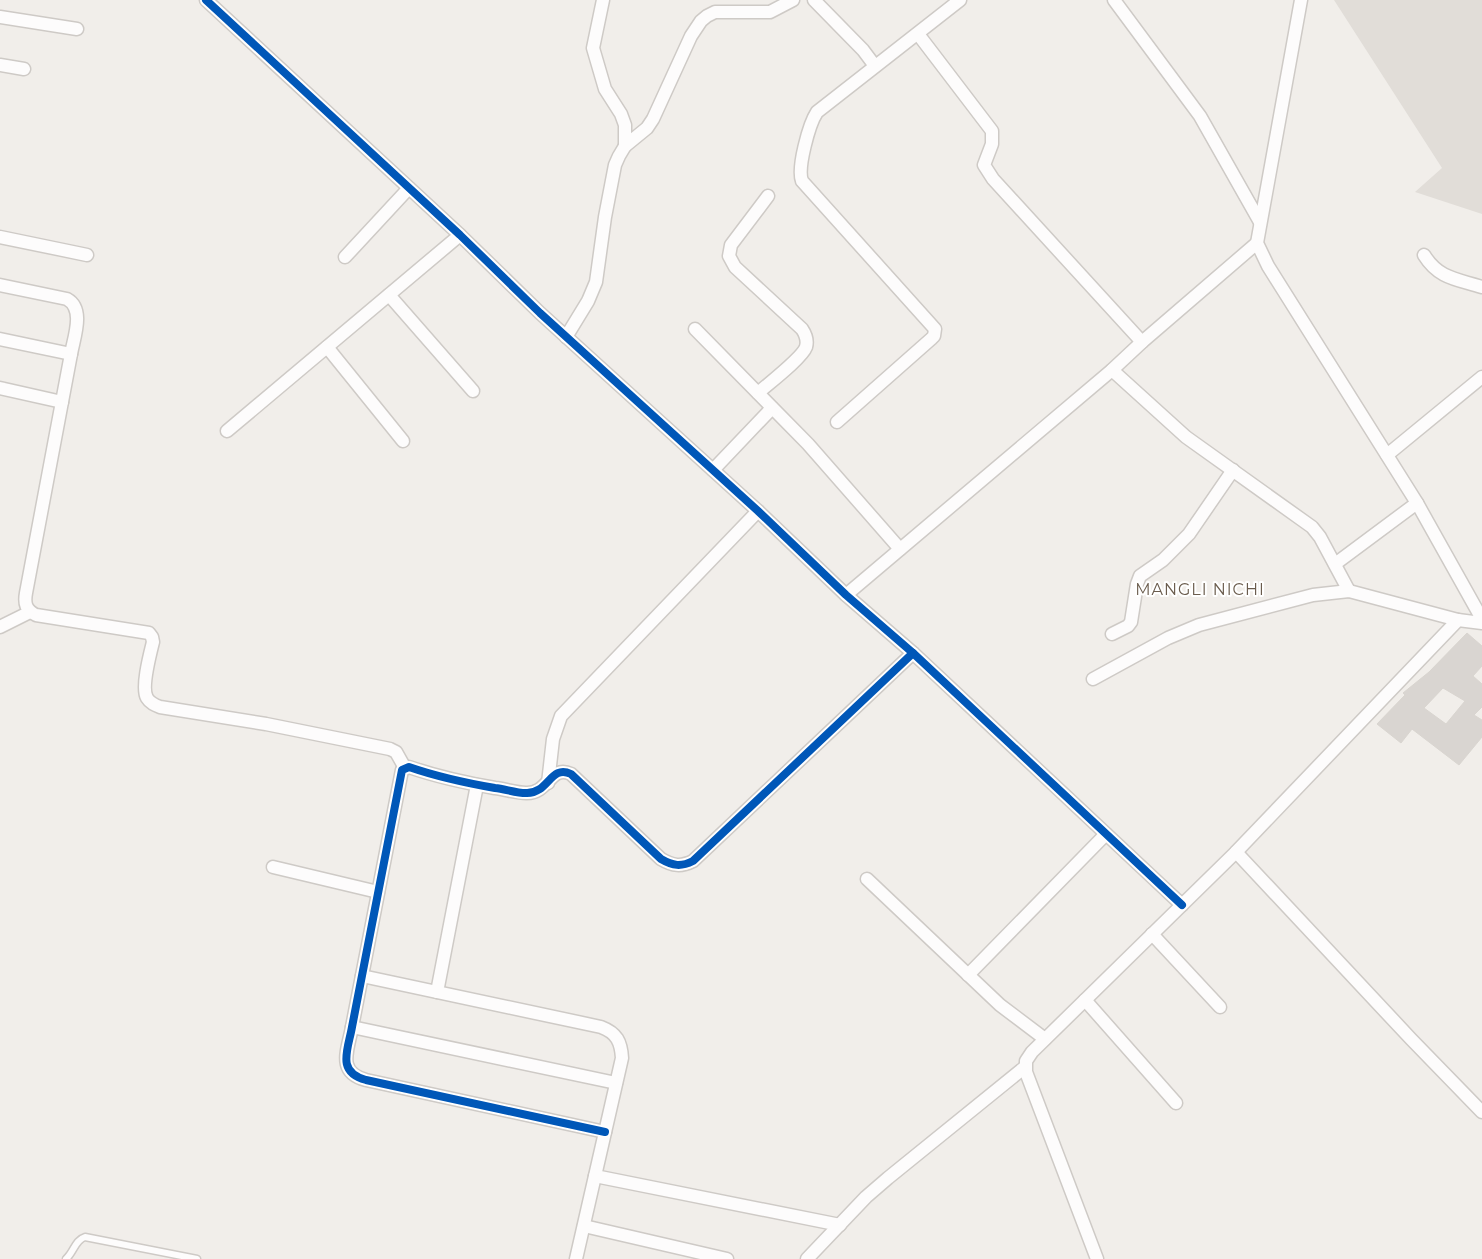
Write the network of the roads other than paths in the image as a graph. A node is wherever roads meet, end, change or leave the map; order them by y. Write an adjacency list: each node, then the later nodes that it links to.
1 (206, 0): 15 (street)
2 (603, 0): 14 (street)
3 (793, 0): 14 (street)
4 (814, 0): 12 (street)
5 (960, 0): 10 (street)
6 (1114, 0): 17 (street)
7 (1301, 0): 17 (street)
8 (0, 17): 9 (street)
9 (77, 29)
10 (918, 34): 12 (street); 30 (street)
11 (0, 65): 13 (street)
12 (876, 66): 40 (street)
13 (24, 69)
14 (625, 146): 28 (street)
15 (409, 188): 18 (street); 23 (street)
16 (768, 196): 37 (street)
17 (1260, 222): 20 (street)
18 (460, 235): 26 (street); 28 (street)
19 (0, 237): 21 (street)
20 (1258, 243): 30 (street); 43 (street)
21 (87, 255)
22 (1424, 255): 25 (street)
23 (345, 257)
24 (0, 286): 32 (street)
25 (1482, 287)
26 (390, 295): 31 (street); 36 (street)
27 (695, 329): 37 (street)
28 (566, 337): 44 (street)
29 (0, 339): 32 (street)
30 (1142, 342): 33 (street)
31 (327, 347): 41 (street); 42 (street)
32 (72, 354): 38 (street)
33 (1112, 370): 45 (street); 48 (street)
34 (1482, 377): 43 (street)
35 (0, 388): 38 (street)
36 (473, 391)
37 (758, 393): 39 (street)
38 (62, 402): 52 (street)
39 (772, 408): 44 (street); 48 (street)
40 (837, 422)
41 (228, 431)
42 (403, 441)
43 (1387, 455): 46 (street)
44 (713, 470): 47 (street)
45 (1233, 470): 49 (street); 56 (street)
46 (1418, 502): 49 (street); 54 (street)
47 (758, 511): 51 (street); 60 (street)
48 (900, 549): 51 (street)
49 (1335, 564): 50 (street)
50 (1350, 591): 53 (street); 58 (street)
51 (846, 595): 57 (street)
52 (30, 612): 55 (street); 59 (street)
53 (1458, 620): 54 (street); 63 (street)
54 (1482, 621)
55 (0, 627)
56 (1112, 634)
57 (913, 653): 60 (street); 62 (street)
58 (1093, 679)
59 (406, 768): 61 (street); 66 (street)
60 (548, 783): 61 (street)
61 (477, 784): 71 (street)
62 (1106, 834): 67 (street); 69 (street)
63 (1236, 852): 67 (street); 79 (street)
64 (273, 867): 66 (street)
65 (867, 879): 69 (street)
66 (378, 892): 70 (street)
67 (1182, 905): 68 (street)
68 (1152, 934): 72 (street); 73 (street)
69 (968, 975): 75 (street)
70 (362, 976): 71 (street); 74 (street)
71 (437, 992): 77 (street)
72 (1085, 1000): 75 (street); 78 (street)
73 (1220, 1007)
74 (352, 1027): 77 (street); 80 (street)
75 (1045, 1039): 76 (street)
76 (1025, 1067): 82 (street); 89 (street)
77 (616, 1083): 80 (street)
78 (1176, 1103)
79 (1482, 1112)
80 (605, 1132): 81 (street)
81 (595, 1176): 82 (street); 83 (street)
82 (840, 1225): 88 (street)
83 (584, 1226): 86 (street); 87 (street)
84 (66, 1259): 85 (lane)
85 (198, 1259)
86 (576, 1259)
87 (727, 1259)
88 (807, 1259)
89 (1097, 1259)

